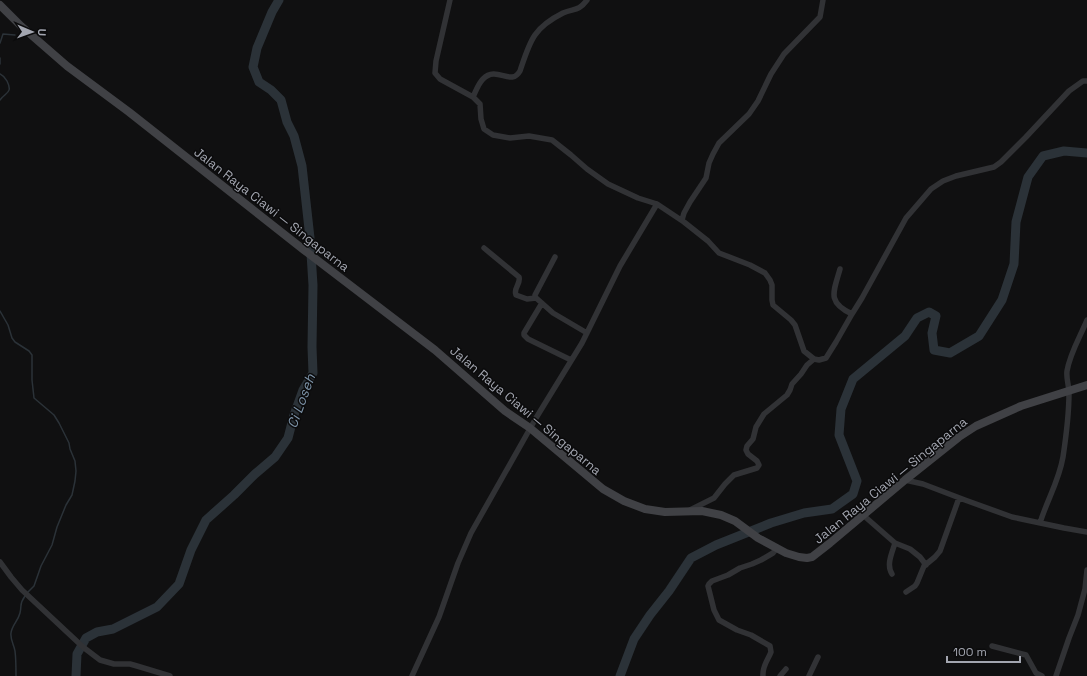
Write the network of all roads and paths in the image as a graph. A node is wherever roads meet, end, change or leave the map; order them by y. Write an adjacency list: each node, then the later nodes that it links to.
1 (450, 0): 6 (street)
2 (587, 0): 6 (street)
3 (823, 0): 8 (street)
4 (0, 5): 21 (main road, Jalan Raya Ciawi — Singaparna)
5 (1087, 81): 14 (street)
6 (474, 97): 7 (street)
7 (657, 204): 8 (street); 16 (street)
8 (682, 220): 17 (street)
9 (484, 248): 12 (street)
10 (555, 257): 12 (street)
11 (840, 269): 14 (street)
12 (536, 298): 13 (street)
13 (542, 303): 16 (street); 18 (street)
14 (852, 314): 17 (street)
15 (1087, 320): 20 (street)
16 (587, 333): 18 (street)
17 (814, 359): 24 (street)
18 (571, 360): 21 (street)
19 (1087, 384): 20 (main road, Jalan Raya Ciawi — Singaparna)
20 (1069, 391): 22 (main road, Jalan Raya Ciawi — Singaparna); 26 (street)
21 (530, 428): 24 (main road, Jalan Raya Ciawi — Singaparna); 39 (street)
22 (905, 480): 23 (street); 25 (main road, Jalan Raya Ciawi — Singaparna)
23 (959, 498): 26 (street); 31 (street)
24 (681, 512): 29 (main road, Jalan Raya Ciawi — Singaparna)
25 (863, 515): 28 (street); 29 (main road, Jalan Raya Ciawi — Singaparna)
26 (1040, 523): 27 (street)
27 (1087, 532)
28 (895, 543): 31 (street); 33 (street)
29 (777, 548): 40 (street)
30 (0, 562): 38 (street)
31 (926, 565): 34 (street)
32 (1087, 570): 44 (street)
33 (892, 574)
34 (906, 592)
35 (992, 646): 43 (street)
36 (818, 657): 42 (street)
37 (786, 669): 41 (street)
38 (170, 676)
39 (412, 676)
40 (763, 676)
41 (780, 676)
42 (809, 676)
43 (1040, 676)
44 (1056, 676)

